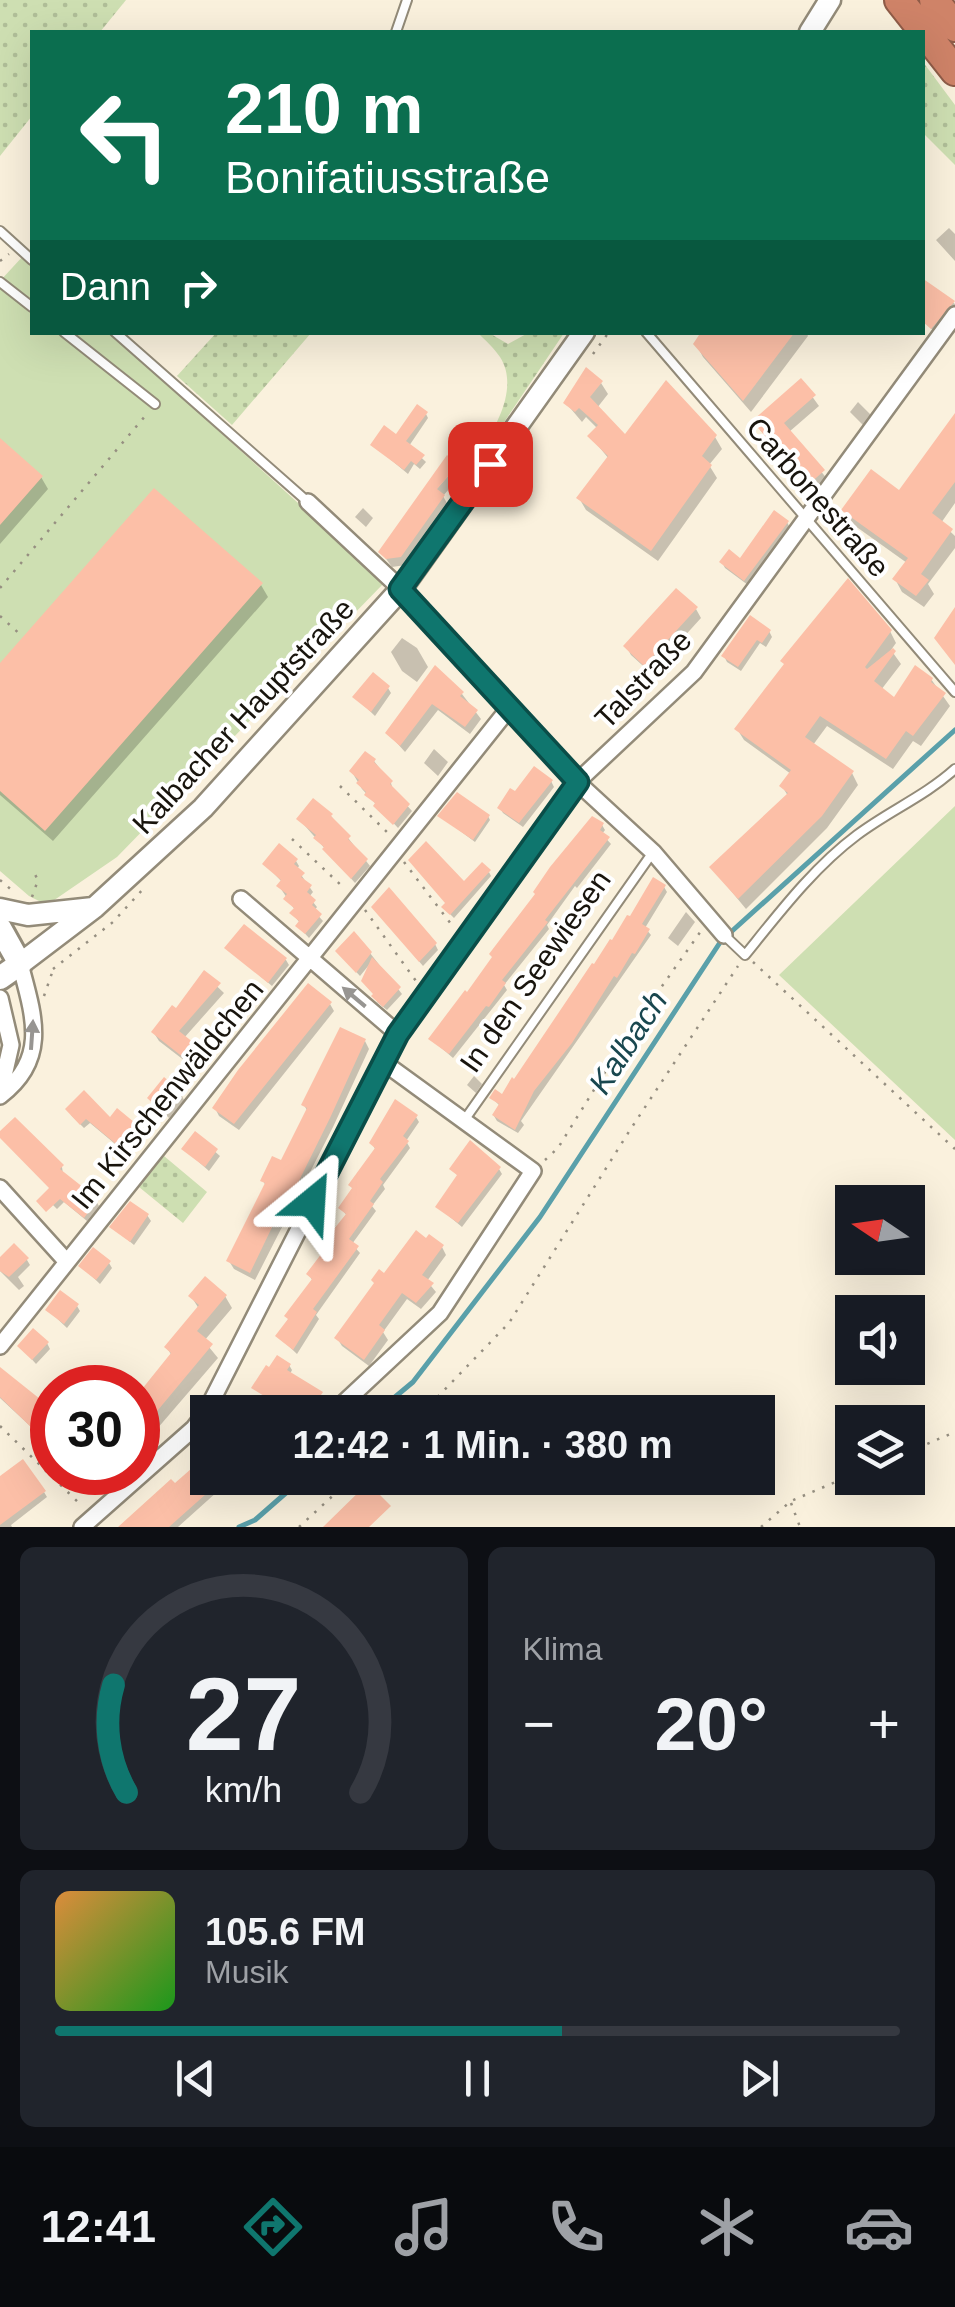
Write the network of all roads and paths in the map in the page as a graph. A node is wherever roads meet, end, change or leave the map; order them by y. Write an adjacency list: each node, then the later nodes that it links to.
1 (407, 0): 6 (lane)
2 (830, 0): 7 (street)
3 (899, 0): 8 (highway)
4 (934, 0): 5 (highway)
5 (955, 27)
6 (397, 30)
7 (811, 30)
8 (923, 30)
9 (925, 33): 10 (highway)
10 (955, 71)
11 (0, 231): 13 (lane)
12 (14, 250): 14 (path)
13 (30, 258)
14 (0, 261)
15 (0, 282): 16 (lane)
16 (30, 306)
17 (955, 315): 24 (street, Talstraße)
18 (68, 335): 22 (lane)
19 (118, 335): 23 (lane)
20 (582, 335): 26 (street, Kalbacher Hauptstraße)
21 (649, 335): 24 (lane, Carbonestraße)
22 (155, 404): 25 (path)
23 (308, 502): 26 (street)
24 (808, 518): 29 (lane, Carbonestraße); 32 (street, Talstraße)
25 (0, 588)
26 (400, 589): 30 (street); 43 (street, Kalbacher Hauptstraße)
27 (0, 616): 28 (path)
28 (23, 636)
29 (955, 692)
30 (510, 707): 32 (street); 35 (street, Im Kirschenwäldchen)
31 (955, 770): 49 (lane)
32 (578, 782): 36 (street); 48 (street, Talstraße)
33 (340, 786): 35 (path)
34 (292, 839): 40 (path)
35 (396, 846): 40 (street, Im Kirschenwäldchen); 48 (path)
36 (653, 852): 45 (street); 57 (lane, In den Seewiesen)
37 (33, 872): 42 (path)
38 (0, 880): 39 (path)
39 (14, 892)
40 (356, 898): 50 (street, Im Kirschenwäldchen); 52 (path)
41 (240, 899): 50 (street)
42 (38, 902)
43 (95, 908): 44 (street); 51 (street, Kalbacher Hauptstraße)
44 (0, 909)
45 (710, 918): 47 (street); 59 (path)
46 (0, 928): 51 (main road)
47 (724, 934): 49 (lane)
48 (464, 941): 52 (street, Talstraße)
49 (746, 955): 58 (path); 65 (path)
50 (310, 960): 54 (street, one-way to 50); 61 (street, Im Kirschenwäldchen)
51 (10, 971): 56 (street, one-way to 51)
52 (426, 994): 54 (street, Talstraße)
53 (0, 998): 56 (street)
54 (398, 1034): 55 (street, Talstraße)
55 (383, 1062): 57 (street, In den Seewiesen); 63 (street, Talstraße)
56 (0, 1095)
57 (463, 1122): 59 (street, In den Seewiesen)
58 (954, 1148)
59 (533, 1171): 64 (street)
60 (0, 1188): 61 (street, Im Kirschenwäldchen)
61 (67, 1262): 62 (street, Im Kirschenwäldchen)
62 (0, 1346)
63 (216, 1395)
64 (352, 1395)
65 (440, 1395)
66 (0, 1426): 73 (path)
67 (190, 1432): 73 (street, Talstraße)
68 (955, 1432): 69 (path)
69 (925, 1445)
70 (835, 1482): 72 (path)
71 (333, 1495): 74 (path)
72 (791, 1501): 75 (path); 76 (path)
73 (89, 1523)
74 (299, 1527)
75 (761, 1527)
76 (800, 1527)

